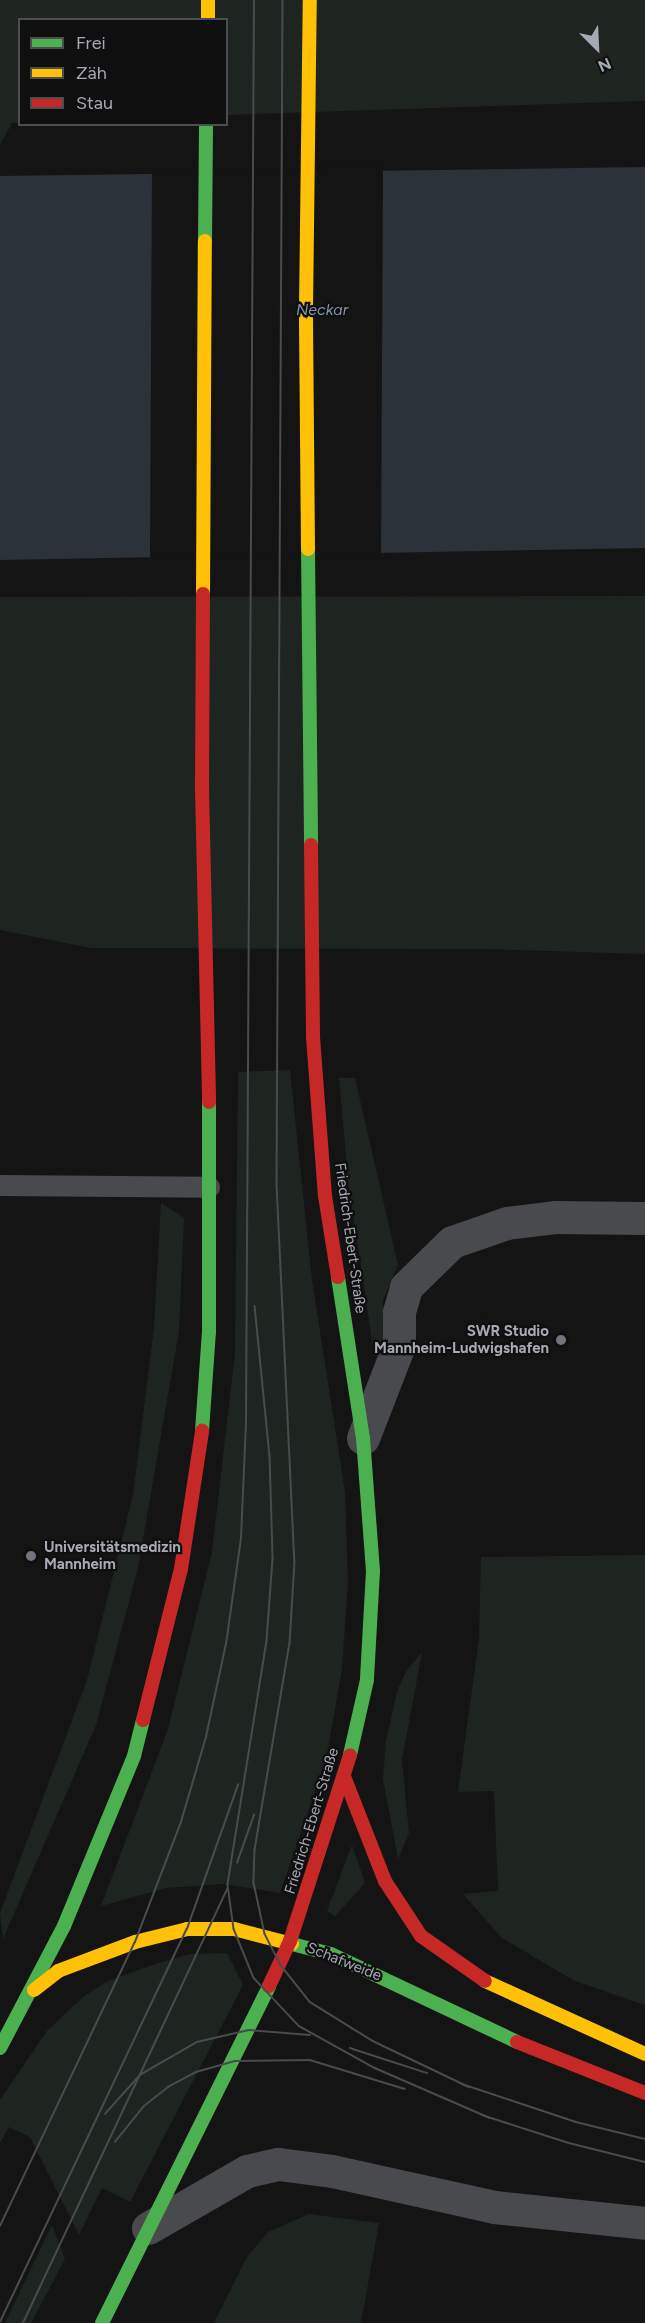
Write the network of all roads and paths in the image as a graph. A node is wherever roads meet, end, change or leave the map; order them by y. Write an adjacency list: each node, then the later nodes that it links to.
1 (208, 0): 3 (main road)
2 (310, 0): 8 (main road, Friedrich-Ebert-Straße)
3 (208, 18)
4 (206, 126): 6 (main road)
5 (0, 1185): 6 (lane)
6 (208, 1187): 11 (main road)
7 (645, 1218): 8 (street)
8 (363, 1438): 9 (main road, Friedrich-Ebert-Straße)
9 (345, 1779): 10 (main road, Friedrich-Ebert-Straße); 13 (main road)
10 (290, 1941): 11 (main road, Schafweide); 14 (main road, Schafweide); 16 (main road, Friedrich-Ebert-Straße)
11 (34, 1990): 12 (main road)
12 (0, 2048)
13 (645, 2054)
14 (645, 2093)
15 (645, 2223): 16 (street)
16 (148, 2228): 17 (main road, Friedrich-Ebert-Straße)
17 (102, 2323)

